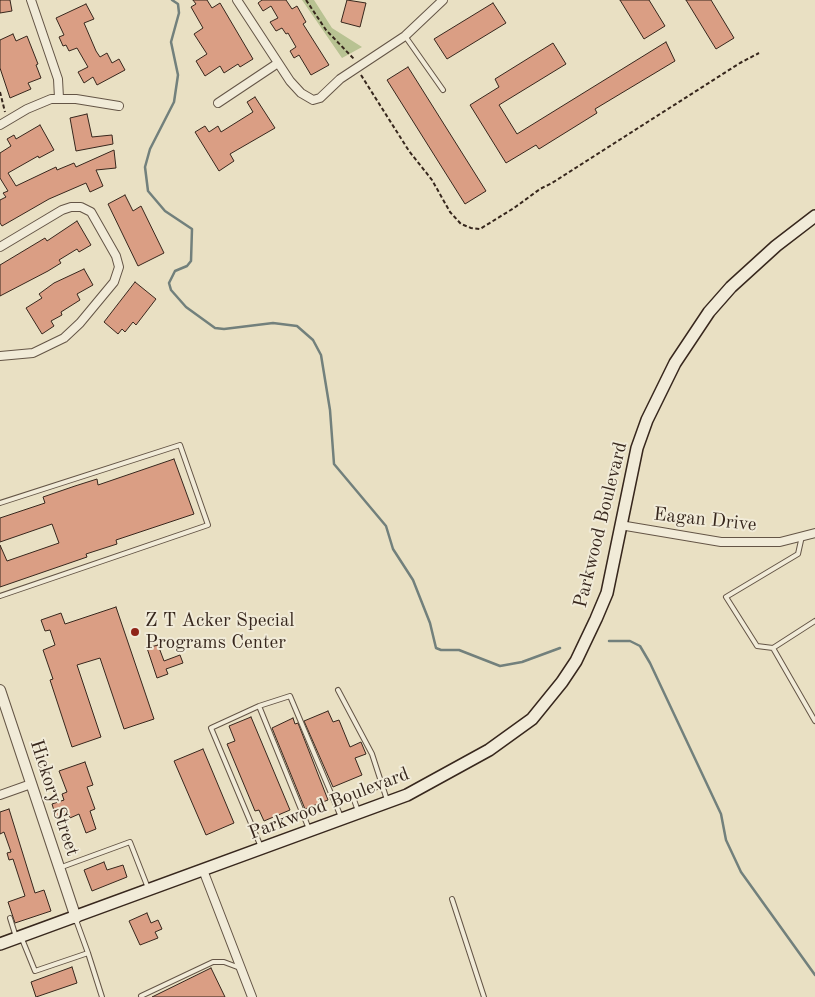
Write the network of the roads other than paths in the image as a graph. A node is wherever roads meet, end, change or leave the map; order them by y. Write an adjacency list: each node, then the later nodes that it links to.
1 (31, 0): 7 (street)
2 (237, 0): 5 (street)
3 (443, 0): 4 (street)
4 (405, 36): 5 (street); 6 (lane)
5 (278, 63): 8 (street)
6 (442, 90)
7 (59, 98): 9 (street); 10 (street)
8 (218, 103)
9 (119, 106)
10 (0, 125)
11 (815, 216): 15 (main road, Parkwood Boulevard)
12 (0, 246): 13 (street)
13 (0, 356)
14 (0, 503): 18 (lane)
15 (620, 525): 17 (street, Eagan Drive); 28 (main road, Parkwood Boulevard)
16 (815, 533): 17 (street, Eagan Drive)
17 (802, 535): 20 (lane)
18 (0, 596)
19 (815, 621): 20 (lane)
20 (773, 648): 24 (lane)
21 (0, 690): 25 (street, Hickory Street)
22 (338, 690): 26 (lane)
23 (259, 706): 30 (lane); 31 (lane); 32 (lane)
24 (815, 721)
25 (31, 784): 27 (street); 33 (street, Hickory Street)
26 (382, 785): 28 (lane); 29 (lane)
27 (0, 795)
28 (388, 802): 29 (main road, Parkwood Boulevard)
29 (358, 813): 30 (main road, Parkwood Boulevard)
30 (342, 819): 31 (main road, Parkwood Boulevard)
31 (310, 831): 32 (main road, Parkwood Boulevard)
32 (262, 849): 34 (main road, Parkwood Boulevard)
33 (59, 868): 35 (lane); 38 (street, Hickory Street)
34 (203, 870): 35 (main road, Parkwood Boulevard); 42 (street)
35 (149, 890): 38 (main road, Parkwood Boulevard)
36 (452, 899): 46 (lane)
37 (10, 918): 39 (lane)
38 (76, 918): 39 (main road, Parkwood Boulevard); 41 (lane)
39 (19, 937): 40 (main road, Parkwood Boulevard); 41 (lane)
40 (0, 944)
41 (88, 953): 44 (lane)
42 (242, 968): 43 (lane); 45 (street)
43 (141, 996)
44 (102, 997)
45 (252, 997)
46 (484, 997)

